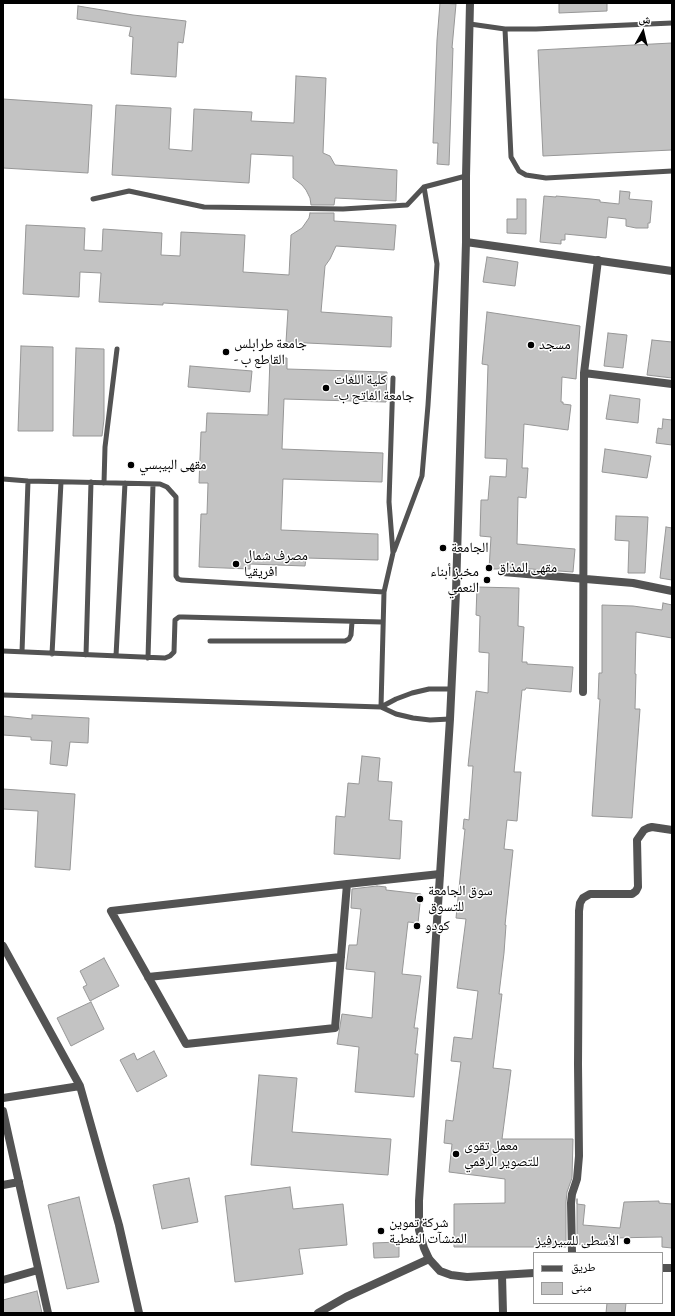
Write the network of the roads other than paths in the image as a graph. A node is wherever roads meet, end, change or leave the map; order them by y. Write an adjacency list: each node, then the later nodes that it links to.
1 (470, 3): 3 (street)
2 (672, 23): 4 (lane)
3 (470, 24): 4 (lane); 6 (street)
4 (506, 29): 5 (lane)
5 (672, 170)
6 (466, 176): 7 (lane); 9 (street)
7 (424, 187): 8 (lane); 23 (lane)
8 (93, 199)
9 (466, 242): 10 (street); 37 (street)
10 (598, 260): 11 (street); 13 (street)
11 (672, 271)
12 (117, 349): 20 (lane)
13 (584, 373): 15 (street); 25 (street)
14 (393, 378): 23 (lane)
15 (672, 384)
16 (3, 479): 17 (lane)
17 (28, 481): 18 (lane); 32 (lane)
18 (61, 482): 19 (lane); 33 (lane)
19 (91, 482): 20 (lane); 34 (lane)
20 (104, 483): 21 (lane)
21 (125, 483): 22 (lane); 35 (lane)
22 (153, 484): 27 (lane); 36 (lane)
23 (394, 553): 27 (lane)
24 (503, 572): 25 (street)
25 (583, 578): 26 (street); 38 (street)
26 (672, 591)
27 (384, 592): 29 (lane)
28 (352, 622): 29 (lane); 30 (lane); 36 (lane)
29 (382, 622): 40 (lane)
30 (210, 641)
31 (3, 651): 32 (lane)
32 (22, 652): 33 (lane)
33 (52, 654): 34 (lane)
34 (86, 655): 35 (lane)
35 (116, 656): 36 (lane)
36 (148, 658)
37 (452, 689): 40 (lane); 41 (street)
38 (583, 692)
39 (3, 695): 40 (lane)
40 (381, 707): 41 (lane)
41 (450, 720): 43 (street)
42 (672, 830): 53 (street)
43 (440, 874): 44 (street); 54 (street)
44 (347, 884): 46 (street); 47 (street)
45 (3, 946): 48 (street)
46 (341, 957): 47 (street); 47 (street)
47 (148, 977)
48 (80, 1086): 49 (street); 60 (street)
49 (3, 1098)
50 (3, 1110): 51 (street)
51 (19, 1182): 52 (street); 55 (street)
52 (3, 1185)
53 (572, 1252)
54 (429, 1259): 57 (street); 61 (street)
55 (38, 1270): 58 (street); 59 (street)
56 (533, 1273): 57 (street)
57 (502, 1275): 62 (street)
58 (3, 1280)
59 (48, 1313)
60 (139, 1313)
61 (318, 1313)
62 (503, 1313)

